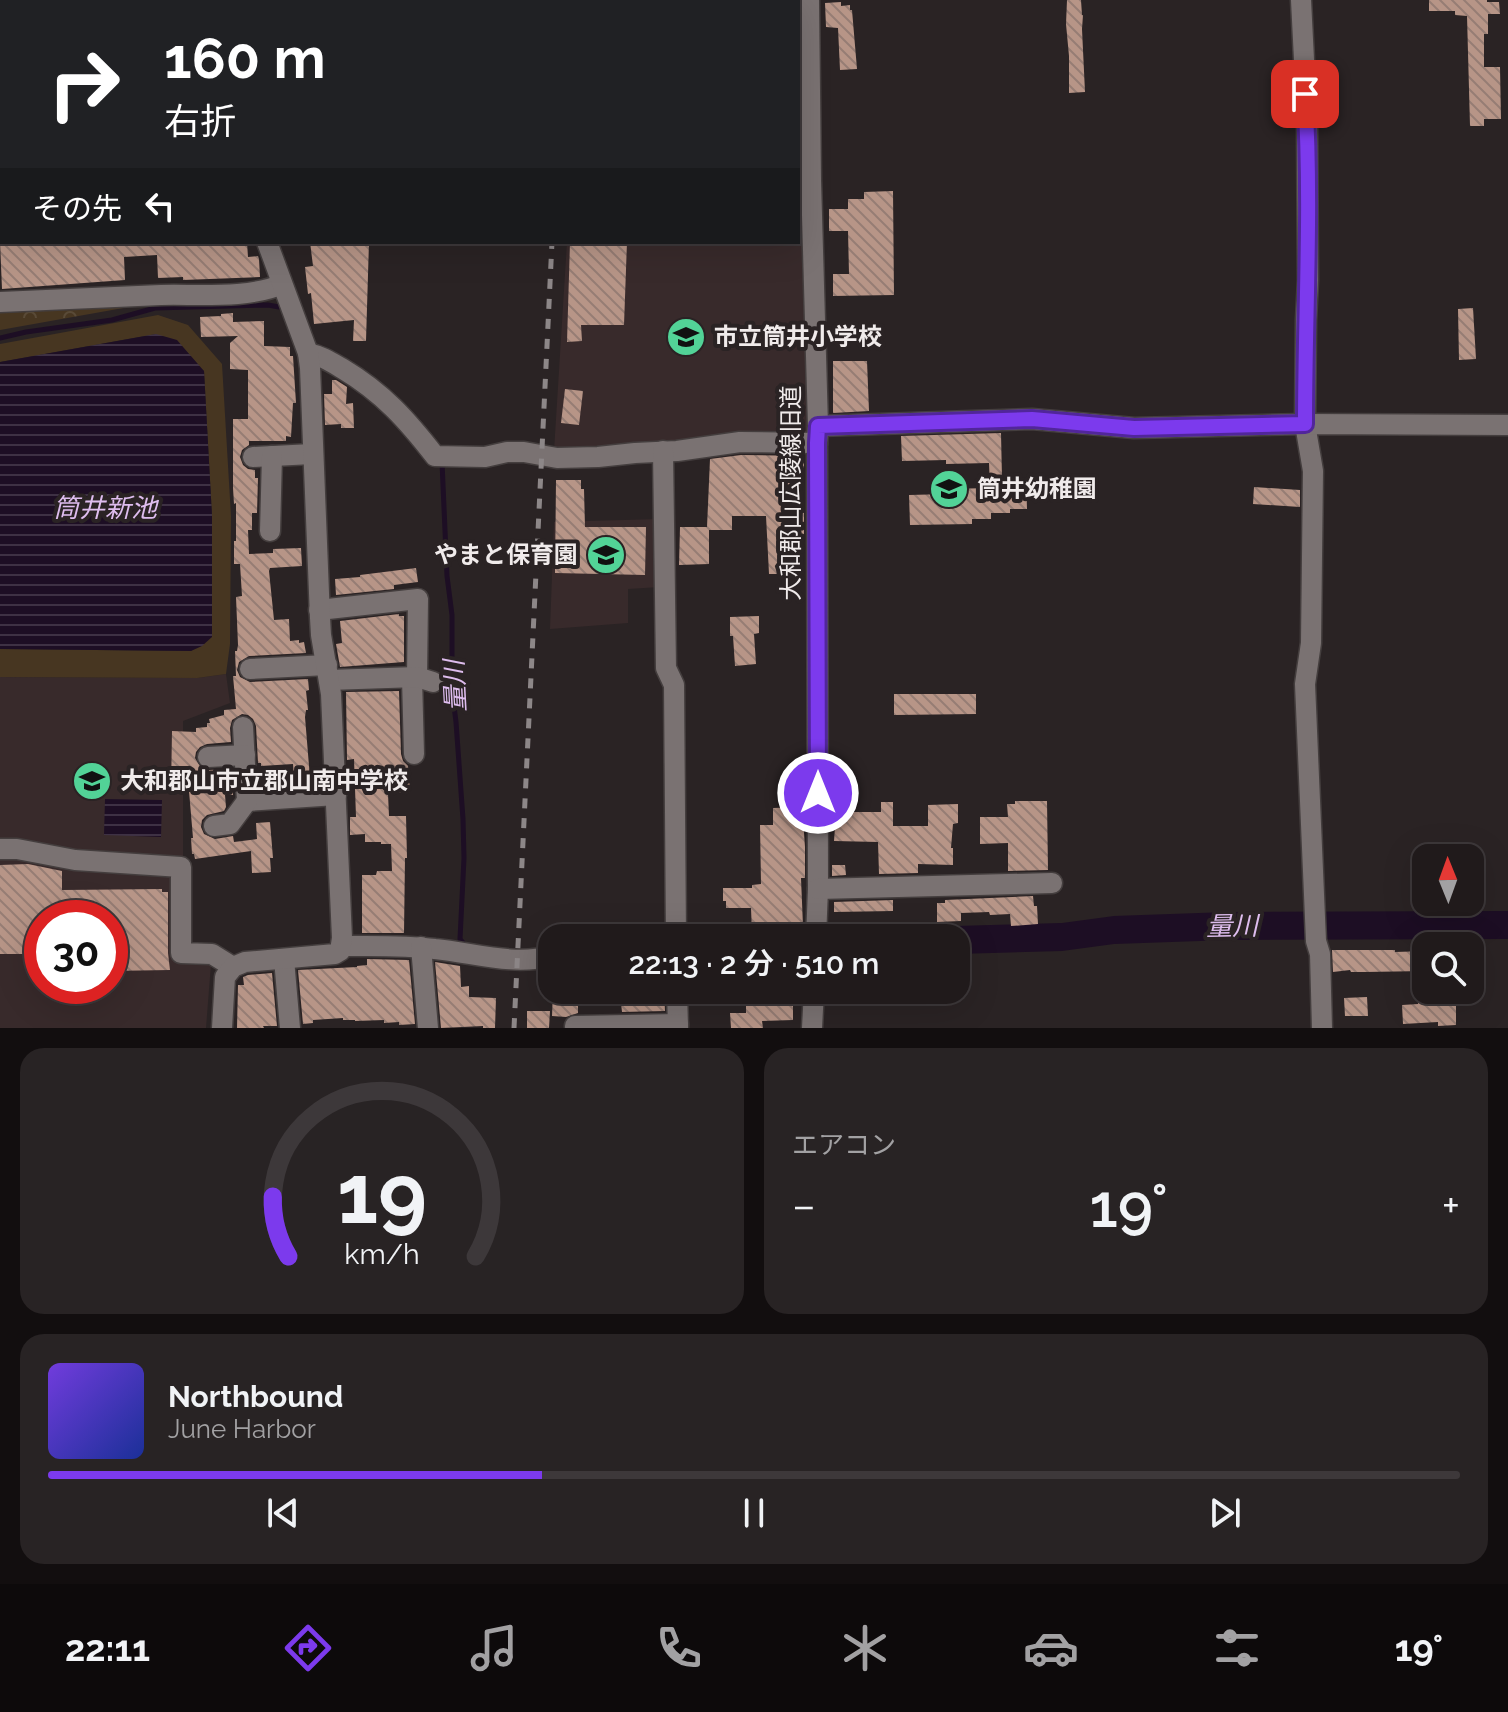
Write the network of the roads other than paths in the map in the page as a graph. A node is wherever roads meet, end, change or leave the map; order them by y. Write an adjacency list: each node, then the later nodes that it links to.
1 (809, 0): 3 (street, 大和郡山広陵線旧道)
2 (1301, 0): 10 (street)
3 (804, 38): 4 (street, 大和郡山広陵線旧道)
4 (804, 109): 5 (street, 大和郡山広陵線旧道)
5 (804, 180): 12 (street, 大和郡山広陵線旧道)
6 (268, 244): 7 (street)
7 (282, 284): 8 (street); 9 (street)
8 (0, 302)
9 (308, 353): 13 (street); 14 (street)
10 (1305, 424): 11 (street); 12 (street); 46 (street)
11 (1508, 425)
12 (818, 434): 13 (street); 29 (street, 大和郡山広陵線旧道)
13 (663, 451): 30 (street)
14 (312, 454): 15 (street); 16 (street)
15 (270, 531)
16 (319, 610): 18 (street); 19 (street)
17 (250, 669): 18 (street)
18 (328, 672): 19 (street); 24 (street)
19 (421, 679): 21 (street)
20 (243, 727): 22 (street)
21 (414, 754)
22 (245, 755): 23 (street); 25 (street)
23 (208, 757)
24 (336, 795): 25 (street); 32 (street)
25 (247, 801): 26 (street)
26 (214, 826)
27 (0, 849): 36 (street)
28 (1052, 883): 29 (street)
29 (818, 889): 31 (street, 大和郡山広陵線旧道)
30 (676, 924)
31 (817, 924)
32 (342, 946): 33 (street); 34 (street)
33 (421, 947): 35 (street); 44 (street)
34 (284, 959): 36 (street); 43 (street)
35 (538, 959)
36 (233, 967): 42 (street)
37 (677, 1004): 40 (street)
38 (813, 1004): 45 (street)
39 (575, 1026): 41 (street)
40 (678, 1026): 41 (street)
41 (605, 1027)
42 (222, 1028)
43 (290, 1028)
44 (428, 1028)
45 (812, 1028)
46 (1322, 1028)

